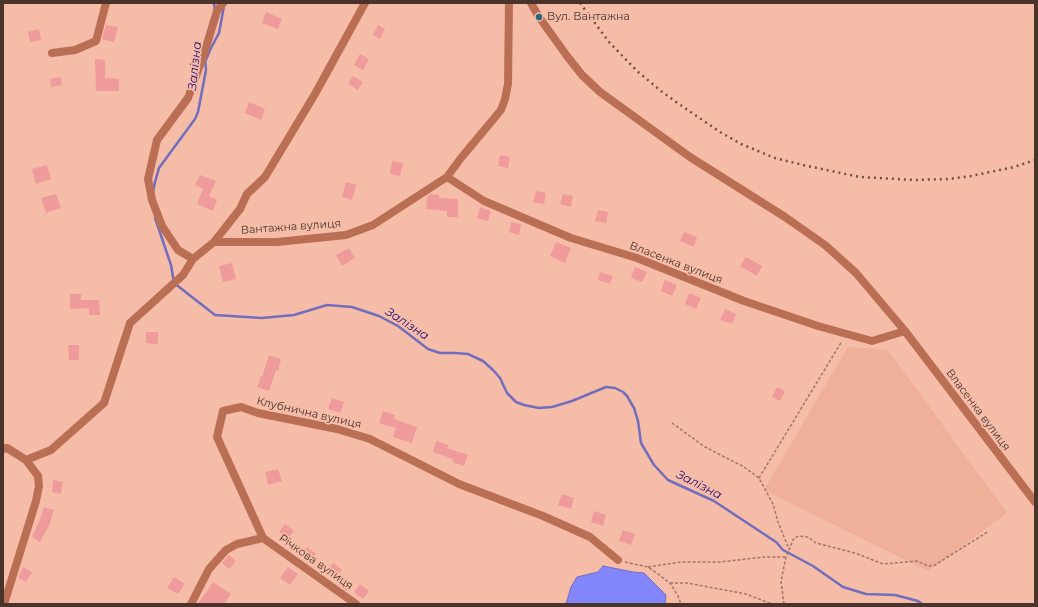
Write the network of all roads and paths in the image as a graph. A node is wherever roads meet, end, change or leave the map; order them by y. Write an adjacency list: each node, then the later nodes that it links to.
1 (106, 3): 6 (street)
2 (224, 3): 9 (street)
3 (365, 3): 8 (street, Вантажна вулиця)
4 (509, 3): 7 (street, Вантажна вулиця)
5 (531, 3): 10 (street)
6 (52, 53)
7 (447, 177): 8 (street, Вантажна вулиця); 11 (street, Власенка вулиця)
8 (214, 242): 9 (street, Вантажна вулиця)
9 (192, 259): 14 (street, Вантажна вулиця)
10 (903, 329): 11 (street, Власенка вулиця); 16 (street, Власенка вулиця)
11 (846, 334): 15 (path)
12 (672, 423): 15 (path)
13 (3, 449): 14 (street)
14 (26, 460): 24 (street)
15 (759, 478): 19 (path)
16 (1035, 502)
17 (989, 531): 19 (path)
18 (262, 538): 21 (street, Клубнична вулиця); 25 (street); 26 (street, Річкова вулиця)
19 (789, 549): 20 (path)
20 (786, 556): 22 (path); 29 (path)
21 (618, 560): 22 (path)
22 (648, 567): 23 (path)
23 (670, 583): 27 (path); 28 (path)
24 (4, 604)
25 (191, 604)
26 (356, 604)
27 (680, 604)
28 (772, 604)
29 (784, 604)

